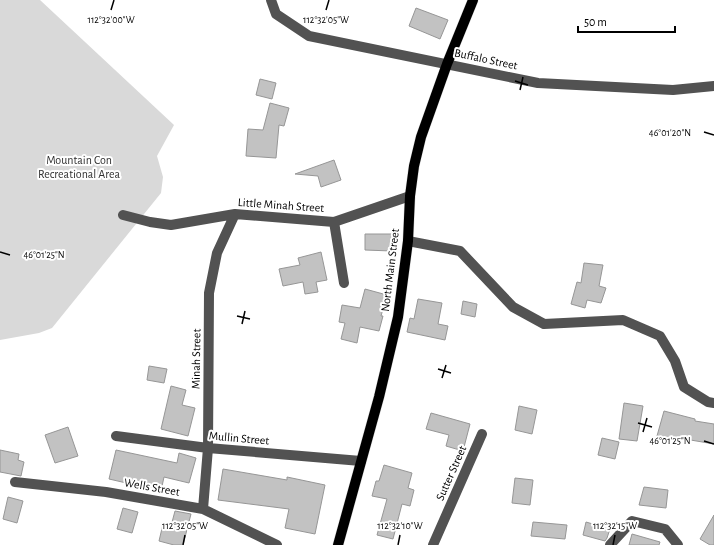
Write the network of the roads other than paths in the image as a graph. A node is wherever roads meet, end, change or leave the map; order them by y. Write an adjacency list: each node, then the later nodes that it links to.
1 (271, 0): 3 (street, Buffalo Street)
2 (473, 0): 3 (main road, North Main Street)
3 (447, 64): 4 (street, Buffalo Street); 5 (main road, North Main Street)
4 (714, 86)
5 (410, 196): 8 (street, Little Minah Street); 9 (main road, North Main Street)
6 (235, 214): 7 (street, Little Minah Street); 8 (street, Little Minah Street); 14 (street, Minah Street)
7 (123, 215)
8 (334, 222): 10 (street)
9 (408, 241): 11 (street); 15 (main road, North Main Street)
10 (344, 282)
11 (714, 403)
12 (482, 434): 20 (street, Sutter Street)
13 (116, 436): 14 (street, Mullin Street)
14 (208, 448): 15 (street, Mullin Street); 17 (street, Minah Street)
15 (361, 461): 19 (main road, North Main Street)
16 (15, 482): 17 (street, Wells Street)
17 (203, 509): 18 (street, Wells Street)
18 (278, 545)
19 (338, 545)
20 (433, 545)
21 (610, 545): 22 (street)
22 (678, 545)

